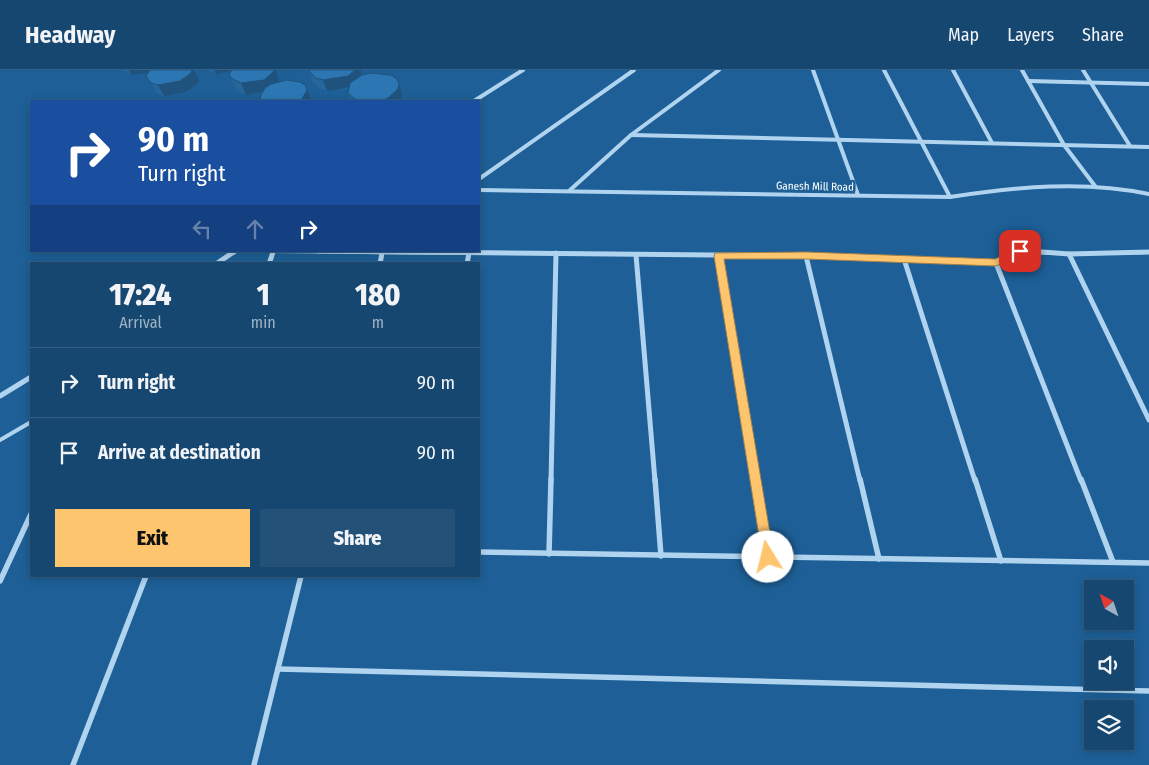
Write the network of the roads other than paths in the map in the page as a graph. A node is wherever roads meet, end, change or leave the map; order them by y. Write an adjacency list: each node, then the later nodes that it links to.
1 (524, 70): 12 (street)
2 (634, 70): 20 (street)
3 (720, 70): 13 (street)
4 (813, 70): 14 (street)
5 (884, 70): 15 (street)
6 (953, 70): 16 (street)
7 (1022, 70): 9 (street)
8 (1083, 70): 10 (street)
9 (1028, 81): 10 (street); 17 (street)
10 (1091, 83): 11 (street); 18 (street)
11 (1149, 84)
12 (476, 100)
13 (630, 135): 14 (street); 23 (street)
14 (838, 140): 15 (street); 25 (street)
15 (921, 142): 16 (street); 26 (street)
16 (992, 143): 17 (street)
17 (1064, 145): 18 (street); 21 (street)
18 (1130, 146): 19 (street)
19 (1149, 147)
20 (480, 178)
21 (1095, 186): 24 (street, Ganesh Mill Road); 26 (street, Ganesh Mill Road)
22 (480, 190): 23 (street, Ganesh Mill Road)
23 (569, 191): 25 (street, Ganesh Mill Road)
24 (1149, 194)
25 (858, 195): 26 (street, Ganesh Mill Road)
26 (950, 196)
27 (234, 252): 38 (street)
28 (271, 252): 30 (street)
29 (1149, 252): 33 (street)
30 (382, 253): 31 (street); 39 (street)
31 (469, 253): 32 (street); 40 (street)
32 (556, 253): 34 (street); 49 (street)
33 (1069, 254): 41 (street); 44 (street)
34 (636, 255): 35 (street); 50 (street)
35 (718, 256): 36 (street); 51 (street)
36 (806, 256): 37 (street); 52 (street)
37 (904, 259): 41 (street); 53 (street)
38 (219, 262)
39 (380, 262)
40 (467, 262)
41 (996, 263): 54 (street)
42 (30, 378): 43 (street)
43 (0, 396)
44 (1149, 420)
45 (30, 423): 46 (lane)
46 (0, 440)
47 (30, 516): 58 (street)
48 (480, 552): 49 (street)
49 (549, 554): 50 (street)
50 (661, 556): 51 (street)
51 (768, 557): 52 (street)
52 (879, 558): 53 (street)
53 (1001, 561): 54 (street)
54 (1113, 562): 55 (street)
55 (1149, 563)
56 (146, 577): 61 (street)
57 (301, 577): 59 (street)
58 (0, 580)
59 (278, 668): 60 (street); 62 (street)
60 (1149, 691)
61 (73, 765)
62 (254, 765)

